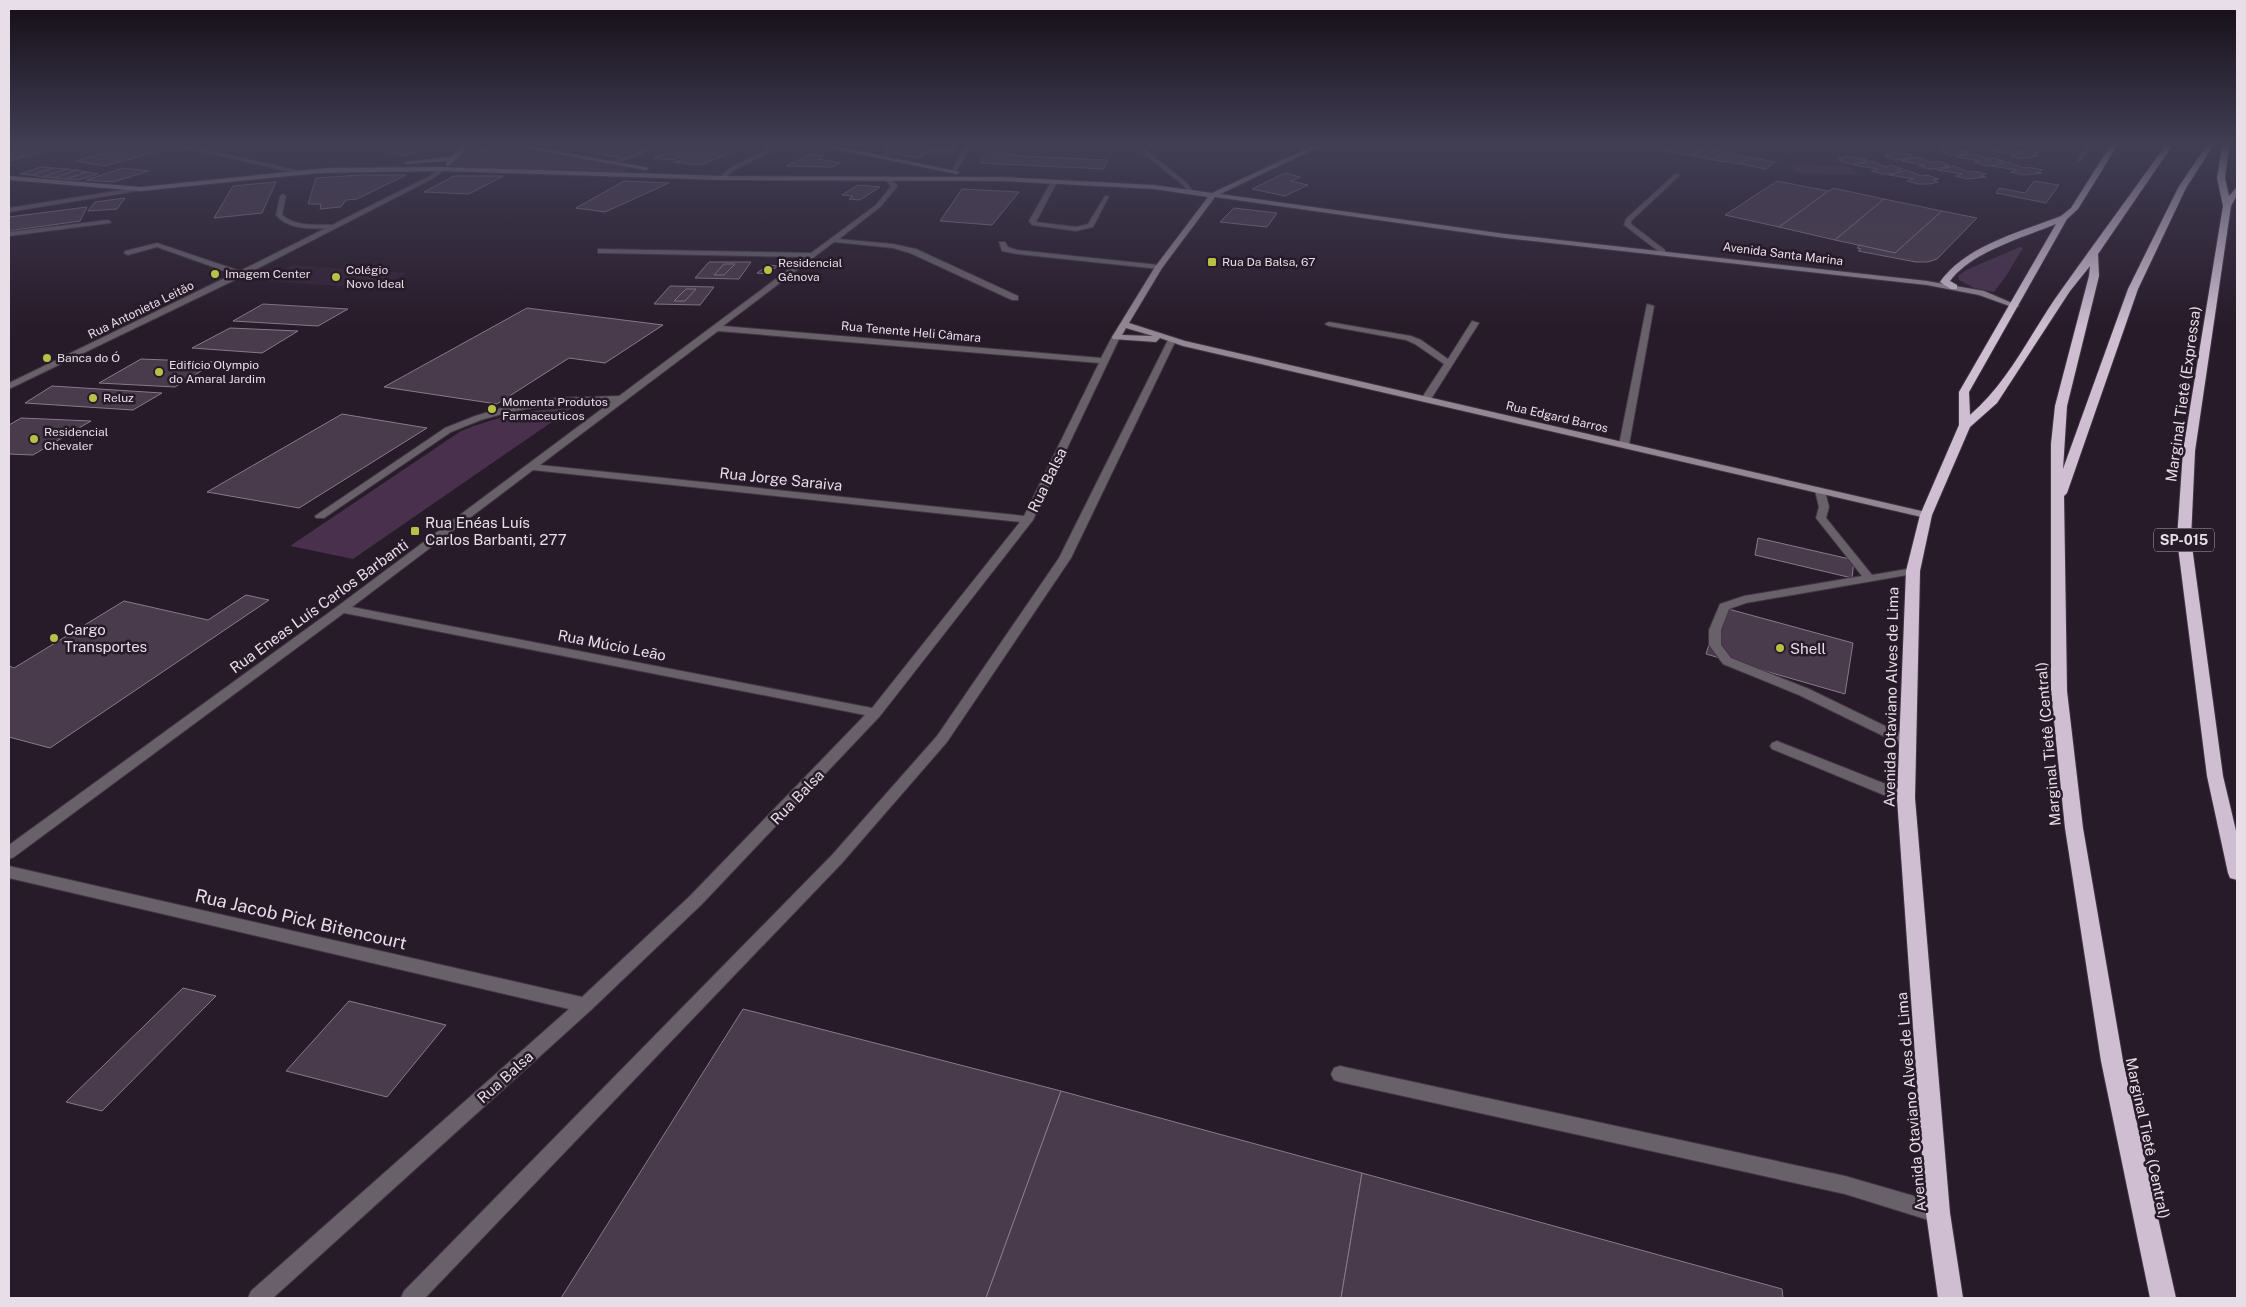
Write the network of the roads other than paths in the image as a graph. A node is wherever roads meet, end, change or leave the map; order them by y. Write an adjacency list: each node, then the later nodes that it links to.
1 (28, 207): 14 (street)
2 (281, 207): 17 (street)
3 (373, 207): 17 (street, Rua Antonieta Leitão)
4 (877, 207): 19 (street, Rua Eneas Luís Carlos Barbanti)
5 (1040, 207): 6 (street)
6 (1101, 207)
7 (1204, 207): 26 (main road, Rua Balsa)
8 (1298, 207): 22 (main road, Avenida Santa Marina)
9 (1642, 207): 22 (street)
10 (2075, 207): 15 (highway, Avenida Otaviano Alves de Lima)
11 (2127, 207): 24 (highway)
12 (2173, 207): 47 (highway)
13 (2227, 207): 60 (highway, Marginal Tietê (Expressa) / SP-015)
14 (9, 210)
15 (2064, 218): 28 (highway); 31 (highway, Avenida Otaviano Alves de Lima)
16 (108, 222): 18 (street)
17 (333, 227): 27 (street, Rua Antonieta Leitão)
18 (9, 234)
19 (831, 240): 25 (street, Rua Eneas Luís Carlos Barbanti); 29 (street)
20 (1002, 244): 26 (street)
21 (601, 252): 25 (street)
22 (1662, 252): 28 (main road, Avenida Santa Marina)
23 (128, 253): 27 (street)
24 (2094, 254): 43 (highway); 47 (highway, Marginal Tietê (Central))
25 (812, 255): 35 (street, Rua Eneas Luís Carlos Barbanti)
26 (1159, 267): 33 (main road, Rua Balsa)
27 (240, 274): 40 (street, Rua Antonieta Leitão)
28 (1954, 287): 31 (main road, Avenida Santa Marina)
29 (1015, 298)
30 (1650, 306): 44 (street)
31 (2015, 306): 43 (highway, Avenida Otaviano Alves de Lima)
32 (1475, 323): 39 (street)
33 (1123, 324): 36 (main road, Rua Balsa); 37 (main road, Rua Edgard Barros)
34 (1329, 324): 39 (street)
35 (716, 328): 38 (street, Rua Tenente Heli Câmara); 41 (street, Rua Eneas Luís Carlos Barbanti)
36 (1116, 337): 37 (main road, Rua Edgard Barros); 38 (street, Rua Balsa)
37 (1177, 342): 42 (main road, Rua Edgard Barros); 65 (street)
38 (1104, 361): 50 (street, Rua Balsa)
39 (1448, 364): 42 (street)
40 (9, 386)
41 (619, 399): 45 (street, Rua Eneas Luís Carlos Barbanti); 49 (street)
42 (1426, 399): 44 (main road, Rua Edgard Barros)
43 (1965, 425): 48 (highway, Avenida Otaviano Alves de Lima)
44 (1624, 445): 46 (main road, Rua Edgard Barros)
45 (531, 467): 50 (street, Rua Jorge Saraiva); 53 (street, Rua Eneas Luís Carlos Barbanti)
46 (1820, 491): 48 (main road, Rua Edgard Barros); 52 (street)
47 (2057, 504): 67 (highway, Marginal Tietê (Central))
48 (1926, 515): 51 (highway, Avenida Otaviano Alves de Lima)
49 (320, 516)
50 (1028, 520): 54 (street, Rua Balsa)
51 (1912, 571): 52 (street); 55 (highway, Avenida Otaviano Alves de Lima)
52 (1870, 578): 55 (street)
53 (342, 609): 54 (street, Rua Múcio Leão); 58 (street, Rua Eneas Luís Carlos Barbanti)
54 (875, 713): 61 (street, Rua Balsa)
55 (1909, 743): 57 (highway, Avenida Otaviano Alves de Lima)
56 (1777, 746): 57 (street)
57 (1906, 798): 63 (highway, Avenida Otaviano Alves de Lima)
58 (9, 853)
59 (9, 872): 61 (street, Rua Jacob Pick Bitencourt)
60 (2237, 873)
61 (584, 1005): 64 (street, Rua Balsa)
62 (1340, 1074): 63 (street)
63 (1938, 1213): 66 (highway, Avenida Otaviano Alves de Lima)
64 (258, 1298)
65 (411, 1298)
66 (1950, 1298)
67 (2163, 1298)

